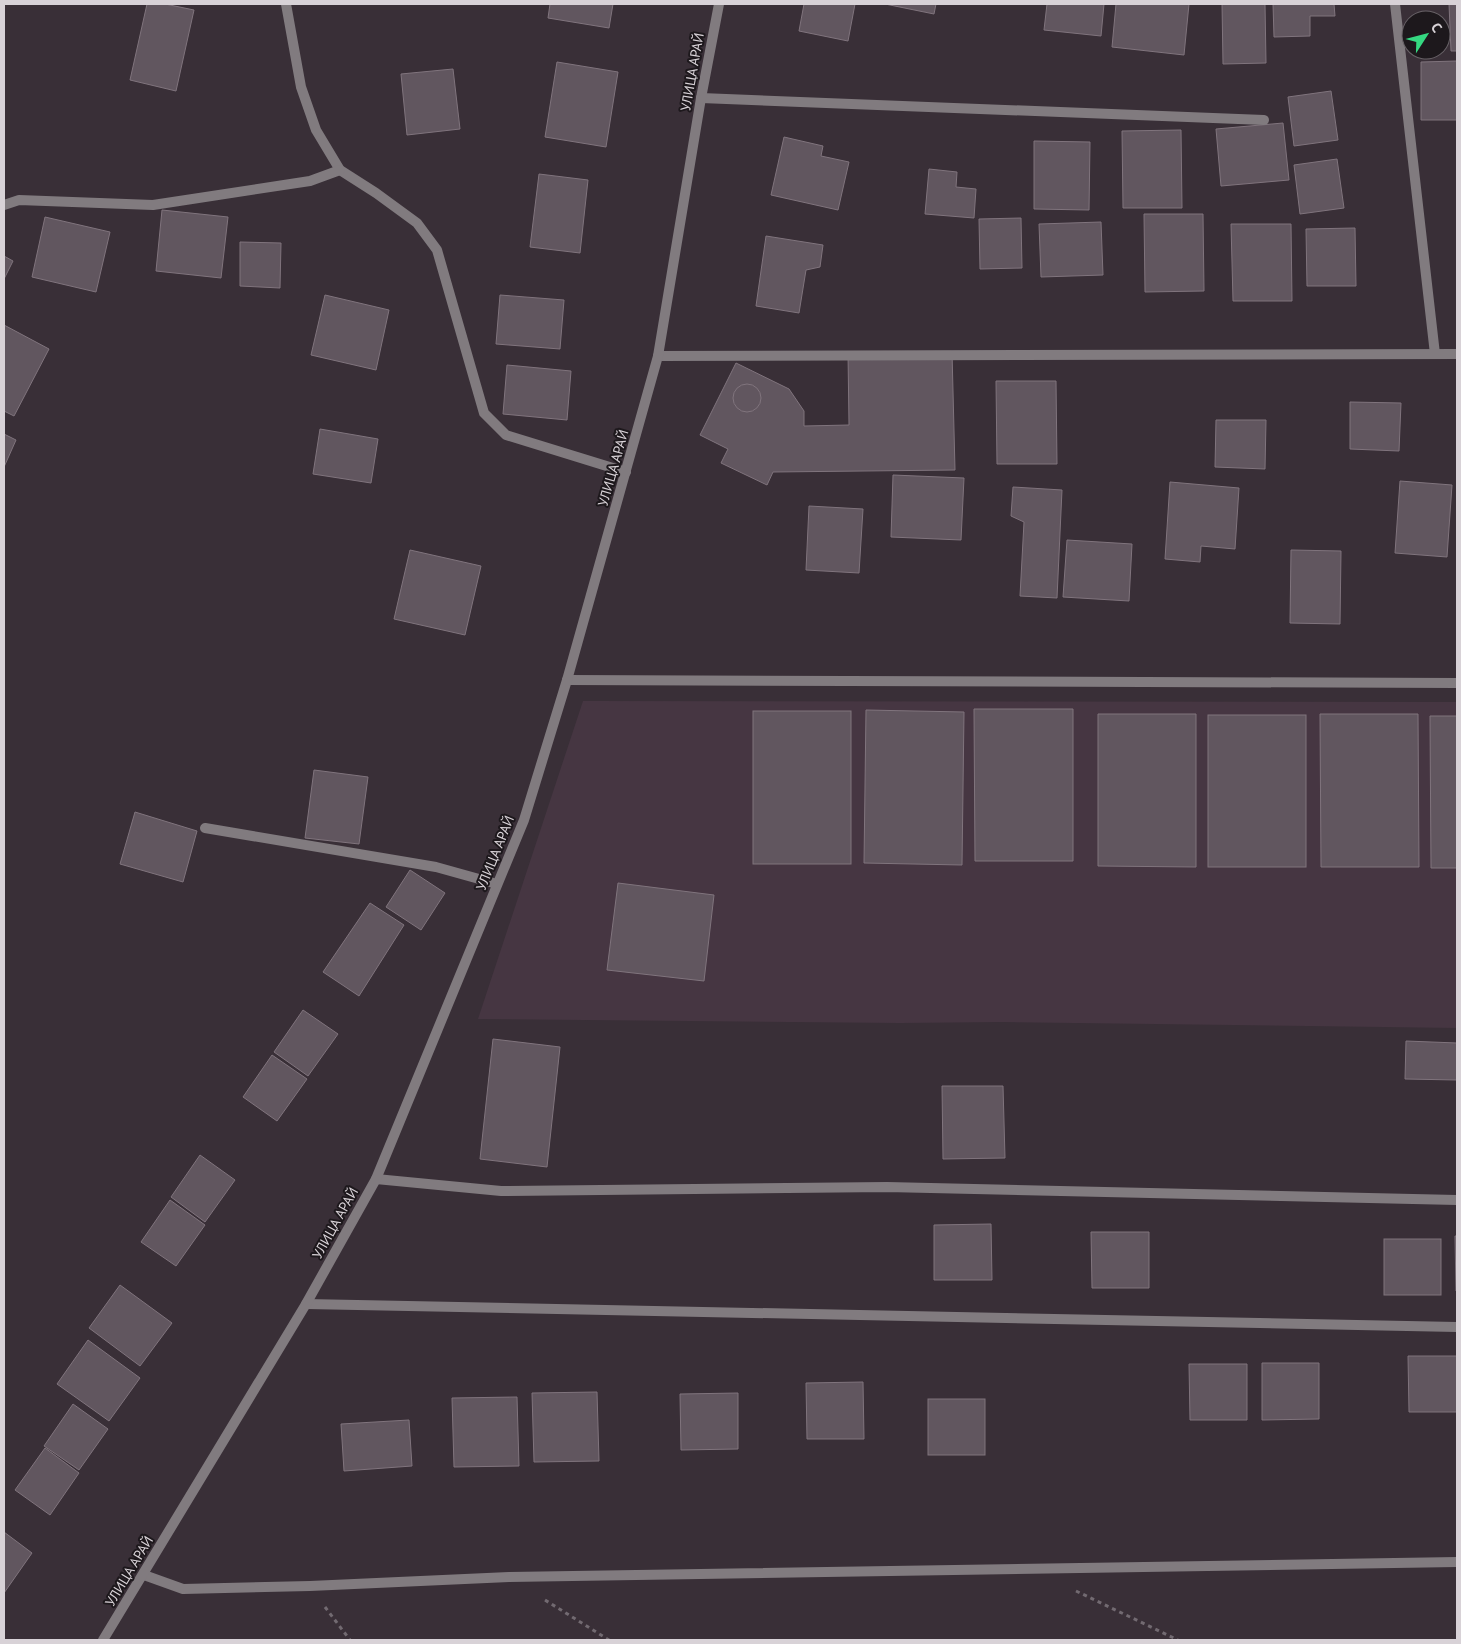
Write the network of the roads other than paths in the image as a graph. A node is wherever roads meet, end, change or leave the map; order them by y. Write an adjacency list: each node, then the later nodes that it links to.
1 (286, 4): 6 (street)
2 (719, 4): 4 (street, УЛИЦА АРАЙ)
3 (1395, 4): 8 (street)
4 (701, 98): 5 (street); 10 (street, УЛИЦА АРАЙ)
5 (1264, 120)
6 (340, 170): 7 (street); 11 (street)
7 (4, 205)
8 (1435, 354): 9 (street); 10 (street)
9 (1457, 354)
10 (658, 356): 11 (street, УЛИЦА АРАЙ)
11 (626, 472): 12 (street, УЛИЦА АРАЙ)
12 (567, 680): 13 (street); 15 (street, УЛИЦА АРАЙ)
13 (1457, 683)
14 (205, 828): 15 (street)
15 (497, 884): 16 (street, УЛИЦА АРАЙ)
16 (376, 1179): 17 (street); 18 (street, УЛИЦА АРАЙ)
17 (1457, 1200)
18 (306, 1304): 19 (street); 21 (street, УЛИЦА АРАЙ)
19 (1457, 1326)
20 (1457, 1562): 21 (street)
21 (144, 1575): 22 (street, УЛИЦА АРАЙ)
22 (103, 1640)

